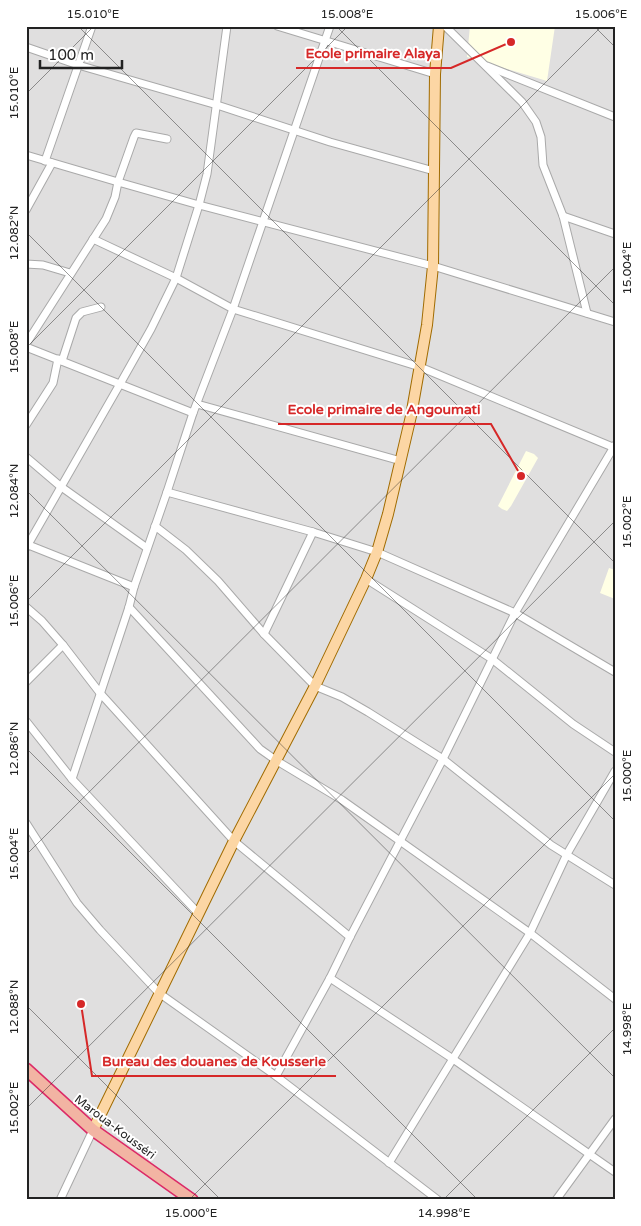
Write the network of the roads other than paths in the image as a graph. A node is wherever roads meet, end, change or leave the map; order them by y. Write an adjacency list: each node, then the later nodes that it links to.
1 (92, 26): 10 (street)
2 (227, 26): 12 (street)
3 (277, 26): 7 (street)
4 (330, 26): 7 (street)
5 (440, 26): 11 (main road)
6 (445, 26): 9 (street)
7 (326, 40): 11 (street); 14 (street)
8 (26, 48): 10 (street)
9 (482, 64): 13 (street); 22 (street)
10 (78, 65): 12 (street); 17 (street)
11 (435, 74): 18 (main road)
12 (216, 105): 14 (street); 20 (street)
13 (615, 116)
14 (294, 131): 18 (street); 23 (street)
15 (167, 139): 19 (street)
16 (26, 155): 17 (street)
17 (48, 162): 19 (street); 21 (street)
18 (434, 171): 27 (main road)
19 (118, 182): 20 (street); 25 (street)
20 (200, 205): 23 (street); 29 (street)
21 (26, 210)
22 (563, 216): 24 (street); 32 (street)
23 (263, 222): 27 (street); 31 (street)
24 (615, 234)
25 (93, 239): 28 (street); 29 (street)
26 (26, 264): 28 (street)
27 (433, 266): 32 (street); 36 (main road)
28 (70, 273): 34 (street)
29 (176, 278): 31 (street); 37 (street)
30 (100, 307): 35 (street)
31 (233, 309): 36 (street); 38 (street)
32 (587, 313): 33 (street)
33 (615, 322)
34 (26, 346): 35 (street)
35 (60, 360): 37 (street); 40 (street)
36 (420, 367): 41 (street); 43 (main road)
37 (120, 384): 39 (street); 44 (street)
38 (197, 404): 39 (street); 43 (street)
39 (193, 414): 45 (street)
40 (26, 425)
41 (614, 447): 55 (street)
42 (26, 457): 44 (street)
43 (401, 461): 50 (main road)
44 (60, 486): 48 (street); 49 (street)
45 (168, 492): 46 (street); 47 (street)
46 (155, 526): 49 (street); 56 (street)
47 (313, 532): 50 (street); 56 (street)
48 (27, 546): 52 (street)
49 (147, 548): 52 (street)
50 (377, 552): 51 (main road); 55 (street)
51 (366, 579): 58 (street); 61 (main road)
52 (134, 587): 54 (street)
53 (26, 607): 57 (street)
54 (129, 608): 62 (street); 66 (street)
55 (516, 613): 58 (street); 59 (street)
56 (264, 634): 61 (street)
57 (63, 645): 60 (street); 62 (street)
58 (492, 659): 64 (street); 65 (street)
59 (615, 672)
60 (26, 682)
61 (315, 686): 65 (street); 66 (main road)
62 (100, 694): 68 (street); 70 (street)
63 (26, 721): 68 (street)
64 (615, 752)
65 (443, 759): 71 (street); 72 (street)
66 (276, 761): 70 (main road); 71 (street)
67 (615, 771): 72 (street)
68 (72, 778): 74 (street)
69 (26, 823): 78 (street)
70 (234, 841): 74 (main road); 76 (street)
71 (400, 843): 75 (street); 76 (street)
72 (567, 854): 73 (street); 75 (street)
73 (615, 886)
74 (199, 914): 78 (main road)
75 (530, 933): 79 (street); 80 (street)
76 (350, 937): 77 (street)
77 (330, 978): 80 (street); 82 (street)
78 (159, 994): 82 (street); 84 (main road)
79 (615, 999)
80 (452, 1059): 85 (street); 86 (street)
81 (26, 1070): 84 (highway, Maroua-Kousséri)
82 (276, 1076): 86 (street)
83 (615, 1119): 85 (street)
84 (93, 1130): 88 (street); 89 (highway, Maroua-Kousséri)
85 (588, 1153): 87 (street); 91 (street)
86 (389, 1163): 90 (street)
87 (615, 1172)
88 (60, 1200)
89 (192, 1200)
90 (438, 1200)
91 (556, 1200)

